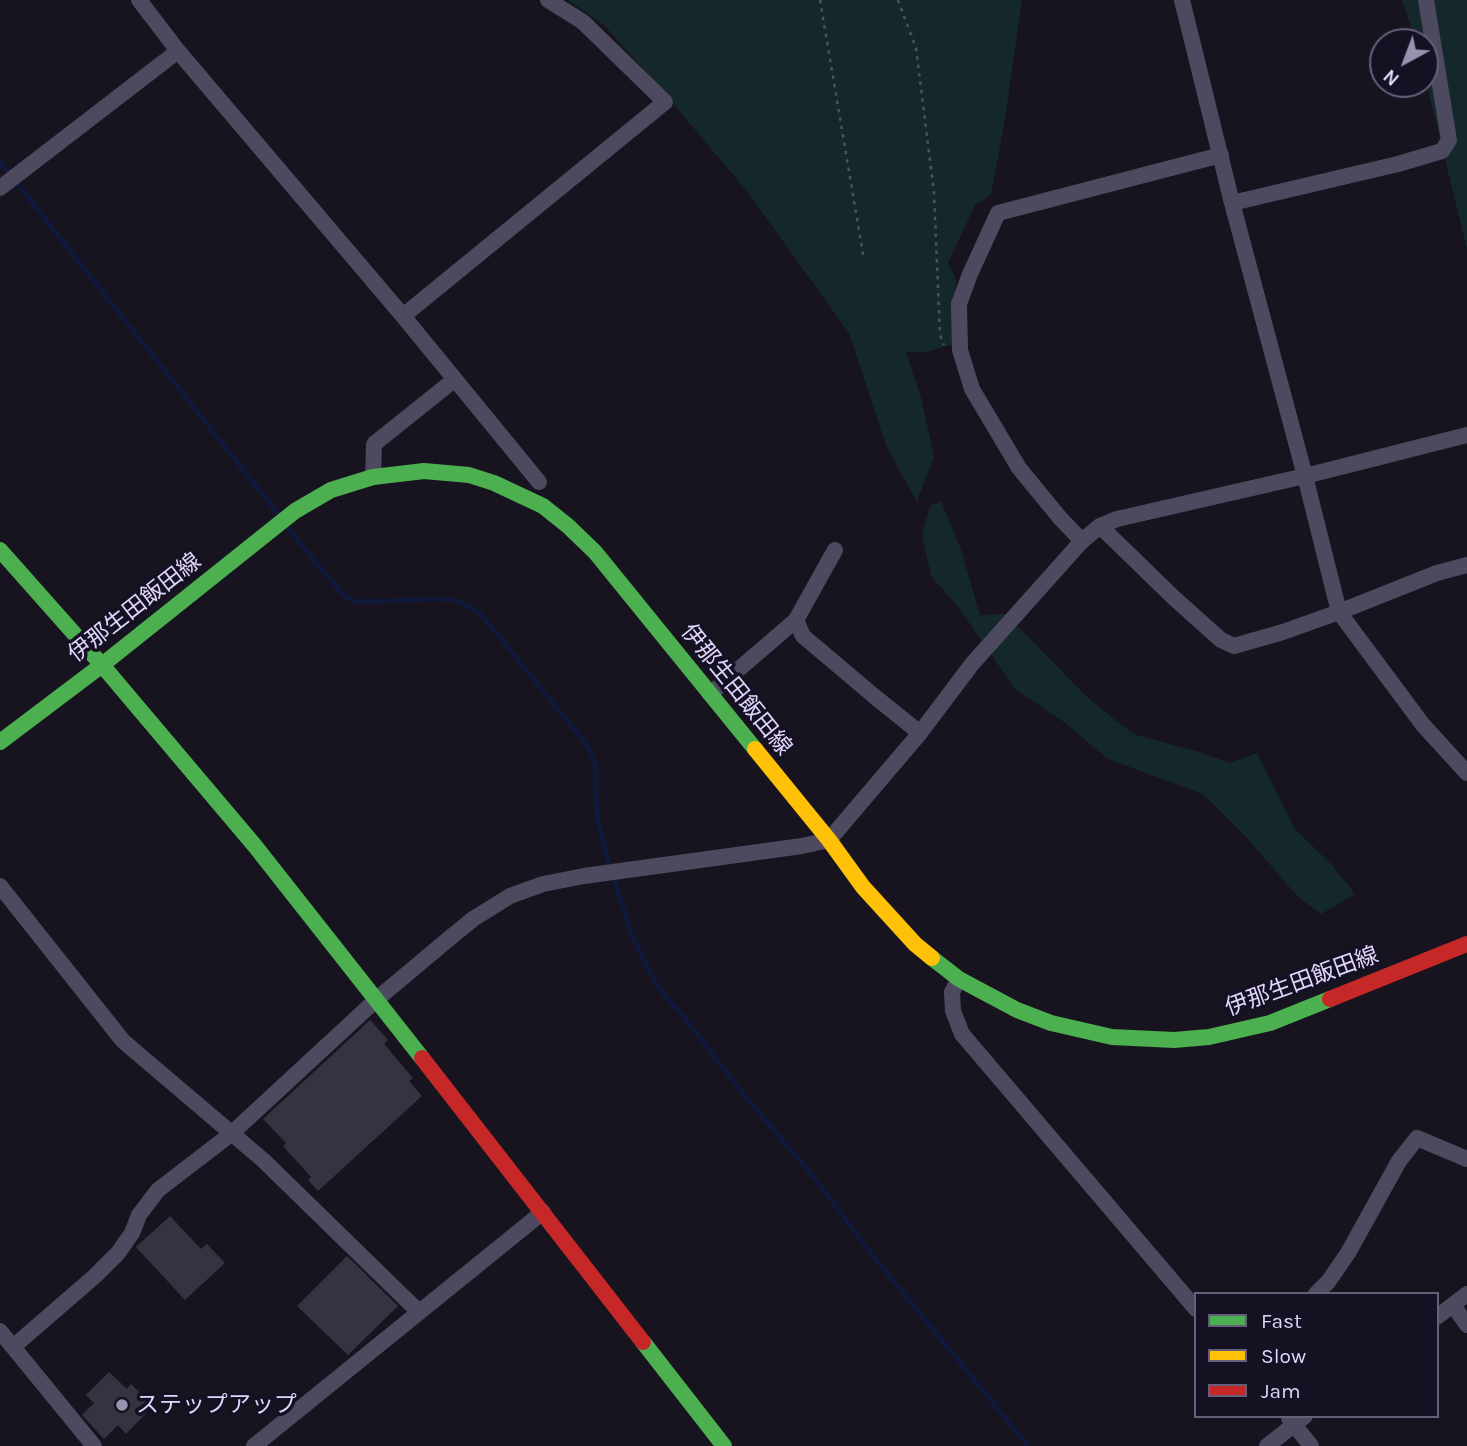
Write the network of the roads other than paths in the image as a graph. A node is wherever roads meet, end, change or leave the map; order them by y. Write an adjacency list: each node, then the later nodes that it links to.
1 (139, 0): 5 (street)
2 (548, 0): 9 (street)
3 (1182, 0): 6 (street)
4 (1426, 0): 8 (street)
5 (178, 51): 7 (street); 9 (street)
6 (1221, 155): 8 (street); 16 (street)
7 (0, 188)
8 (1232, 203): 12 (street)
9 (403, 316): 10 (street)
10 (454, 380): 13 (street); 14 (street)
11 (1467, 436): 12 (street)
12 (1305, 476): 15 (street); 20 (street)
13 (373, 477): 22 (main road, 伊那生田飯田線); 23 (main road, 伊那生田飯田線)
14 (539, 482)
15 (1100, 526): 16 (street); 20 (street)
16 (1082, 541): 24 (street)
17 (0, 550): 22 (main road)
18 (835, 550): 21 (street)
19 (1467, 565): 20 (street)
20 (1339, 612): 26 (street)
21 (796, 620): 23 (street); 24 (street)
22 (102, 665): 25 (main road, 伊那生田飯田線); 31 (main road)
23 (710, 694): 27 (main road, 伊那生田飯田線)
24 (920, 733): 27 (street)
25 (0, 742)
26 (1467, 773)
27 (829, 840): 30 (main road, 伊那生田飯田線); 31 (street)
28 (0, 886): 32 (street)
29 (1467, 944): 30 (main road, 伊那生田飯田線)
30 (960, 979): 38 (street)
31 (377, 999): 32 (street); 34 (main road)
32 (231, 1134): 39 (street); 43 (street)
33 (1467, 1159): 35 (street)
34 (543, 1212): 39 (street); 47 (main road)
35 (1318, 1292)
36 (1467, 1294): 37 (street)
37 (1452, 1305): 40 (street); 41 (street)
38 (1194, 1307)
39 (419, 1312): 46 (street)
40 (1439, 1315)
41 (1467, 1325)
42 (0, 1331): 43 (street)
43 (13, 1348): 45 (street)
44 (1295, 1419): 48 (street); 49 (street)
45 (94, 1446)
46 (254, 1446)
47 (724, 1446)
48 (1267, 1446)
49 (1311, 1446)

